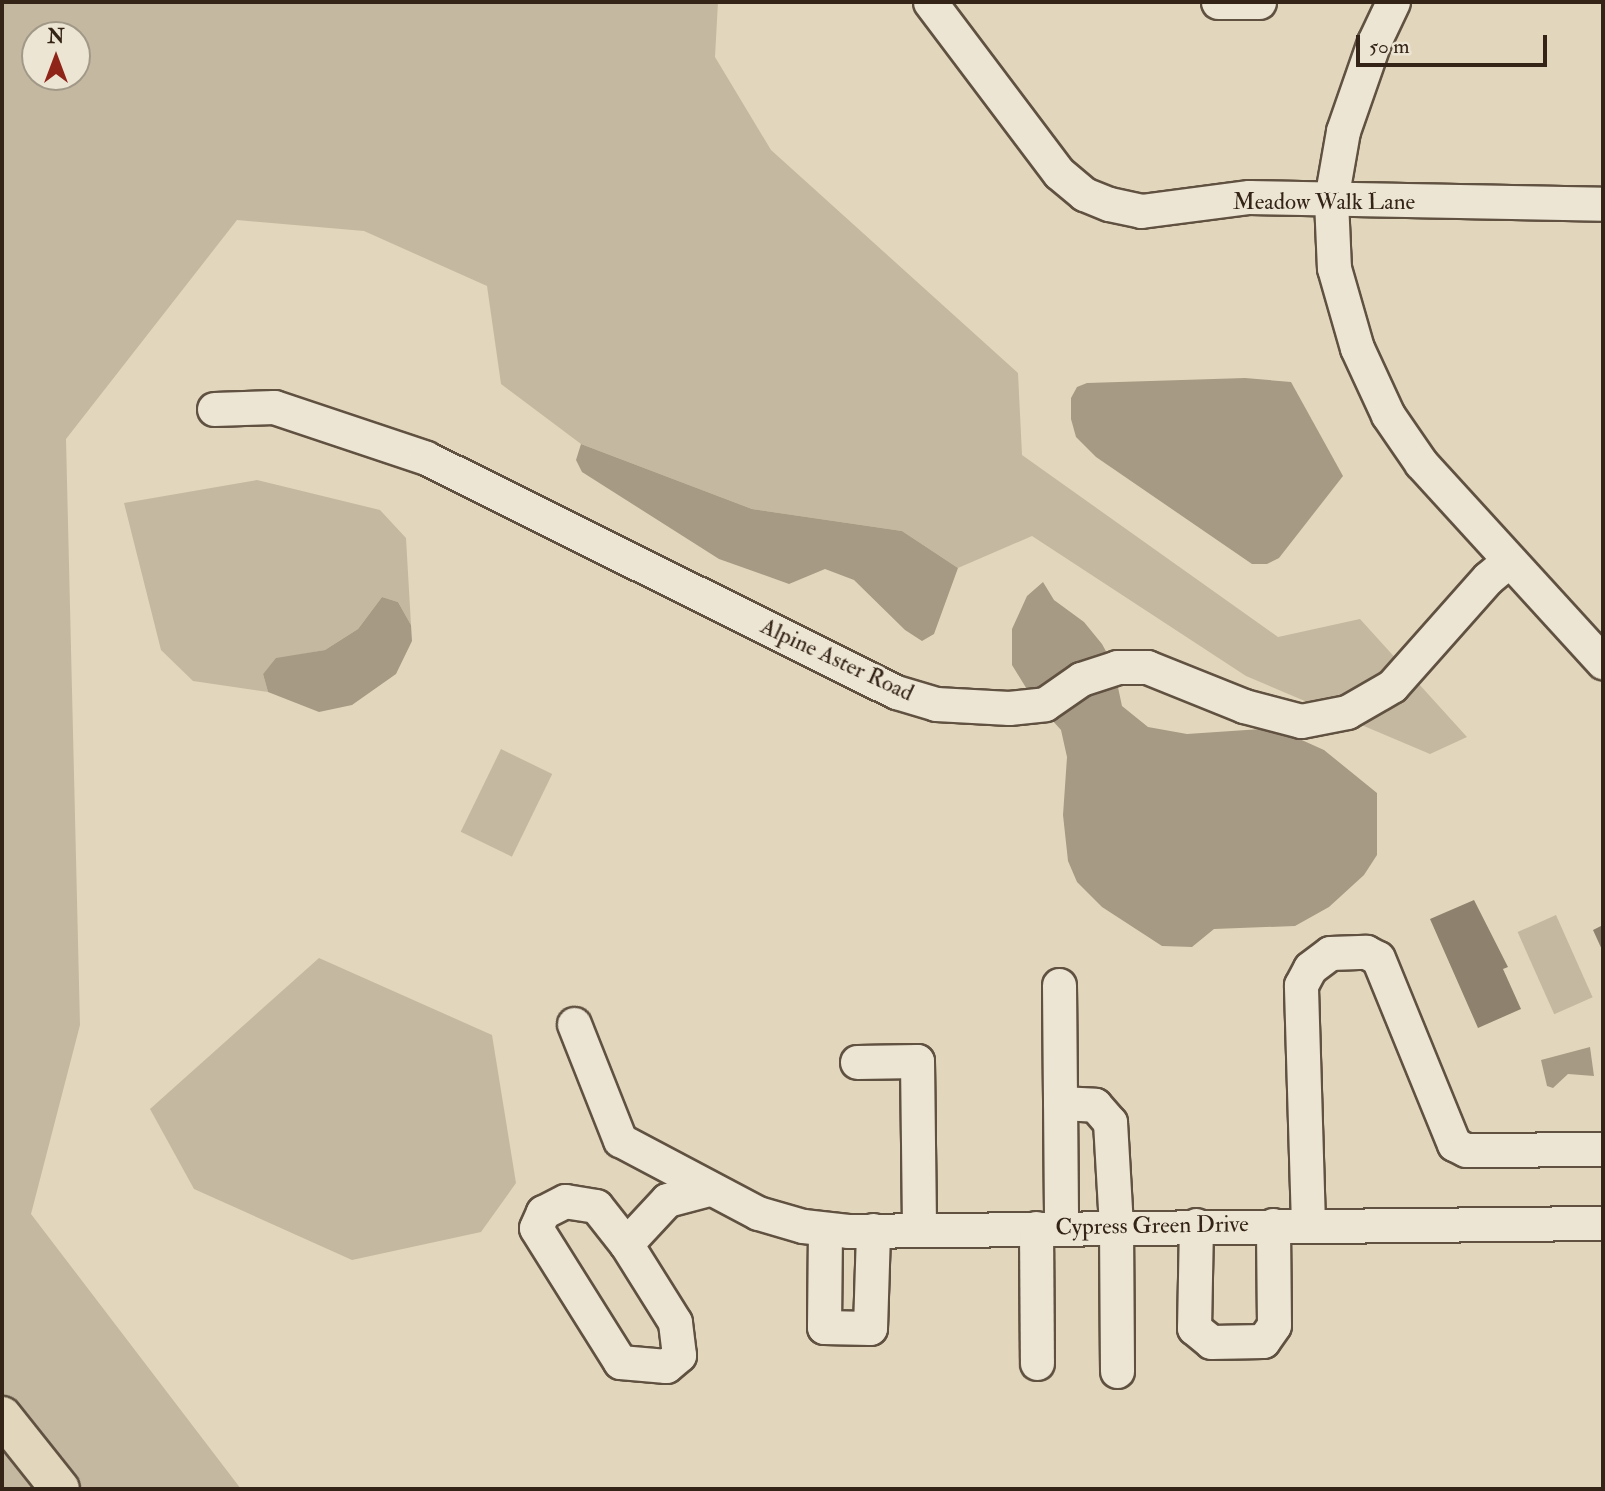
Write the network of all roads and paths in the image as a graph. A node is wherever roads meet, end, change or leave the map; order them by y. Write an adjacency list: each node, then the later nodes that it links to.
1 (930, 2): 5 (street, Meadow Walk Lane)
2 (1218, 2): 3 (street)
3 (1259, 2)
4 (1389, 3): 5 (street)
5 (1331, 200): 6 (street, Meadow Walk Lane); 8 (street)
6 (1603, 204)
7 (214, 409): 8 (street, Alpine Aster Road)
8 (1508, 561): 9 (street)
9 (1603, 662)
10 (1059, 985): 13 (street)
11 (574, 1024): 15 (street, Cypress Green Drive)
12 (857, 1062): 22 (street)
13 (1060, 1102): 20 (street); 21 (street)
14 (1603, 1149): 17 (street)
15 (709, 1189): 23 (street, Cypress Green Drive); 25 (street)
16 (1603, 1223): 17 (street, Cypress Green Drive)
17 (1308, 1224): 19 (street, Cypress Green Drive)
18 (1196, 1225): 19 (street, Cypress Green Drive); 19 (street); 20 (street, Cypress Green Drive)
19 (1273, 1225)
20 (1116, 1226): 21 (street, Cypress Green Drive); 27 (street)
21 (1048, 1227): 22 (street, Cypress Green Drive); 26 (street)
22 (919, 1229): 24 (street, Cypress Green Drive)
23 (825, 1230): 24 (street, Cypress Green Drive); 24 (street)
24 (873, 1230)
25 (626, 1244): 25 (street)
26 (1037, 1363)
27 (1117, 1371)
28 (2, 1416): 29 (highway)
29 (60, 1489)

